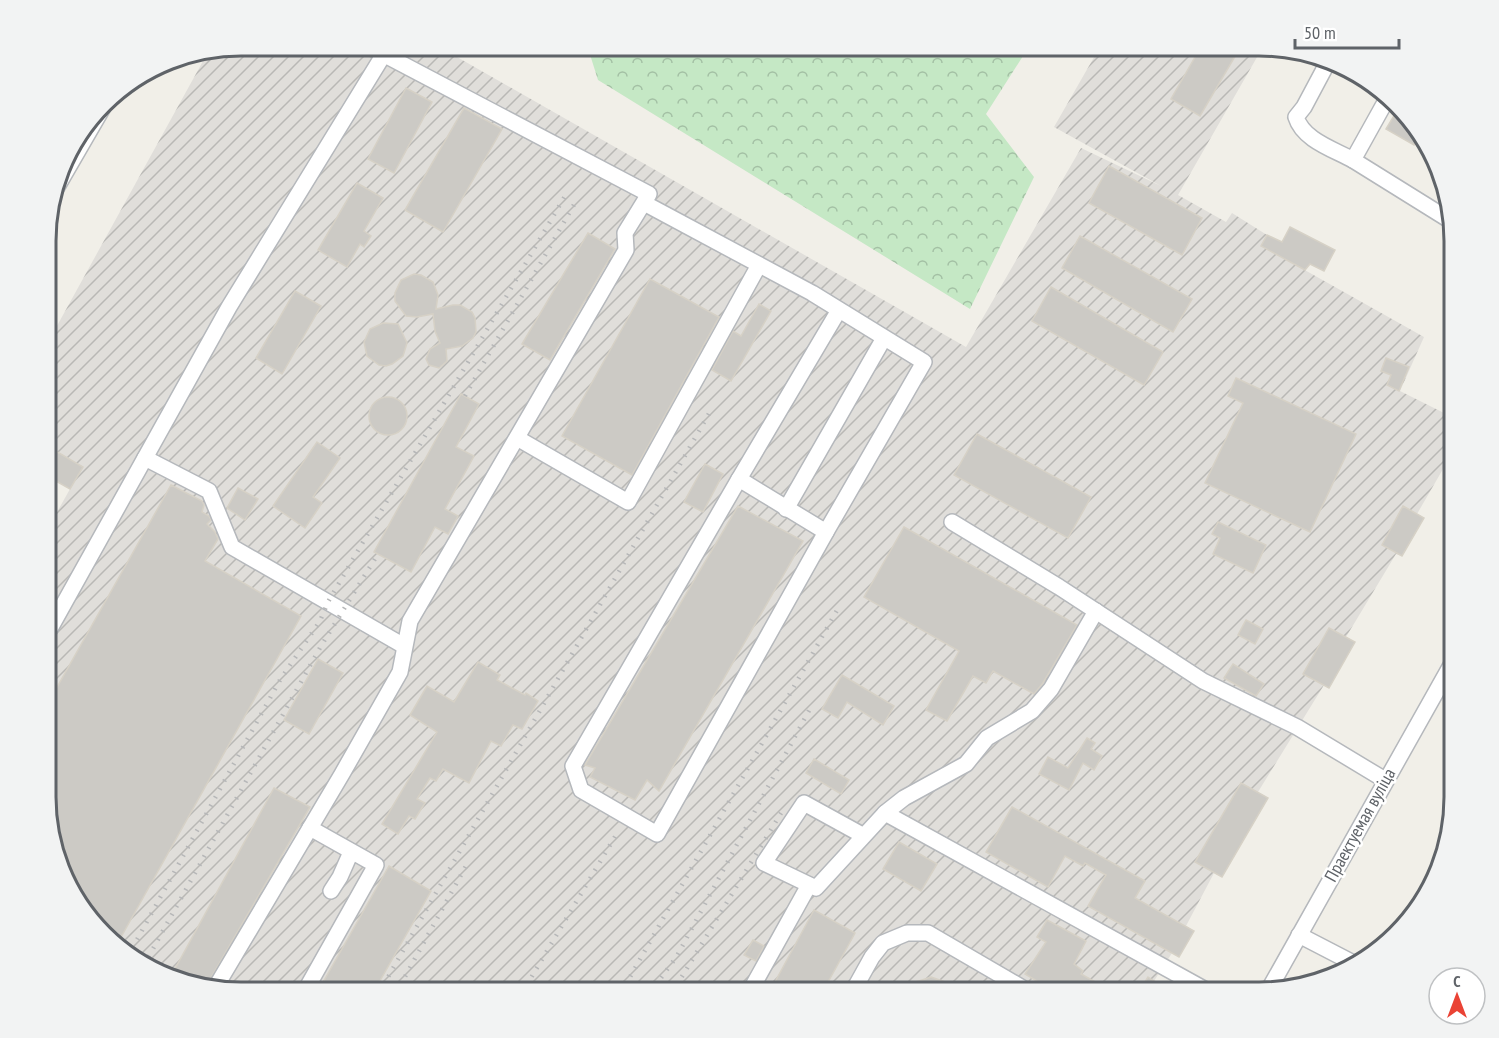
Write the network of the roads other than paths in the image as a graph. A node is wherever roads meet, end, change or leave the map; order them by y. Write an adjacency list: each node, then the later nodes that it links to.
1 (383, 56): 12 (street)
2 (388, 56): 6 (street)
3 (1325, 68): 5 (street)
4 (1383, 105): 5 (street)
5 (1353, 160): 7 (street)
6 (644, 203): 8 (street); 11 (street)
7 (1441, 215)
8 (759, 265): 9 (street); 11 (street)
9 (839, 310): 10 (street); 13 (street)
10 (884, 338): 14 (street); 16 (street)
11 (517, 438): 19 (street)
12 (146, 458): 18 (street); 19 (street)
13 (739, 479): 14 (street); 16 (street)
14 (786, 509): 16 (street)
15 (952, 522): 17 (street)
16 (826, 532)
17 (1096, 611): 21 (street); 22 (street)
18 (56, 618)
19 (404, 646): 23 (street)
20 (1443, 679): 21 (street, Праектуемая вуліца)
21 (1385, 780): 28 (street, Праектуемая вуліца)
22 (885, 813): 24 (street); 35 (street)
23 (310, 828): 25 (street); 30 (street)
24 (864, 836): 26 (street); 26 (street)
25 (351, 852): 27 (street); 31 (street)
26 (809, 885): 32 (street)
27 (331, 891)
28 (1299, 935): 29 (street); 36 (street, Праектуемая вуліца)
29 (1346, 959)
30 (219, 981)
31 (310, 982)
32 (755, 982)
33 (858, 982): 34 (street)
34 (1013, 982)
35 (1191, 982)
36 (1273, 982)

